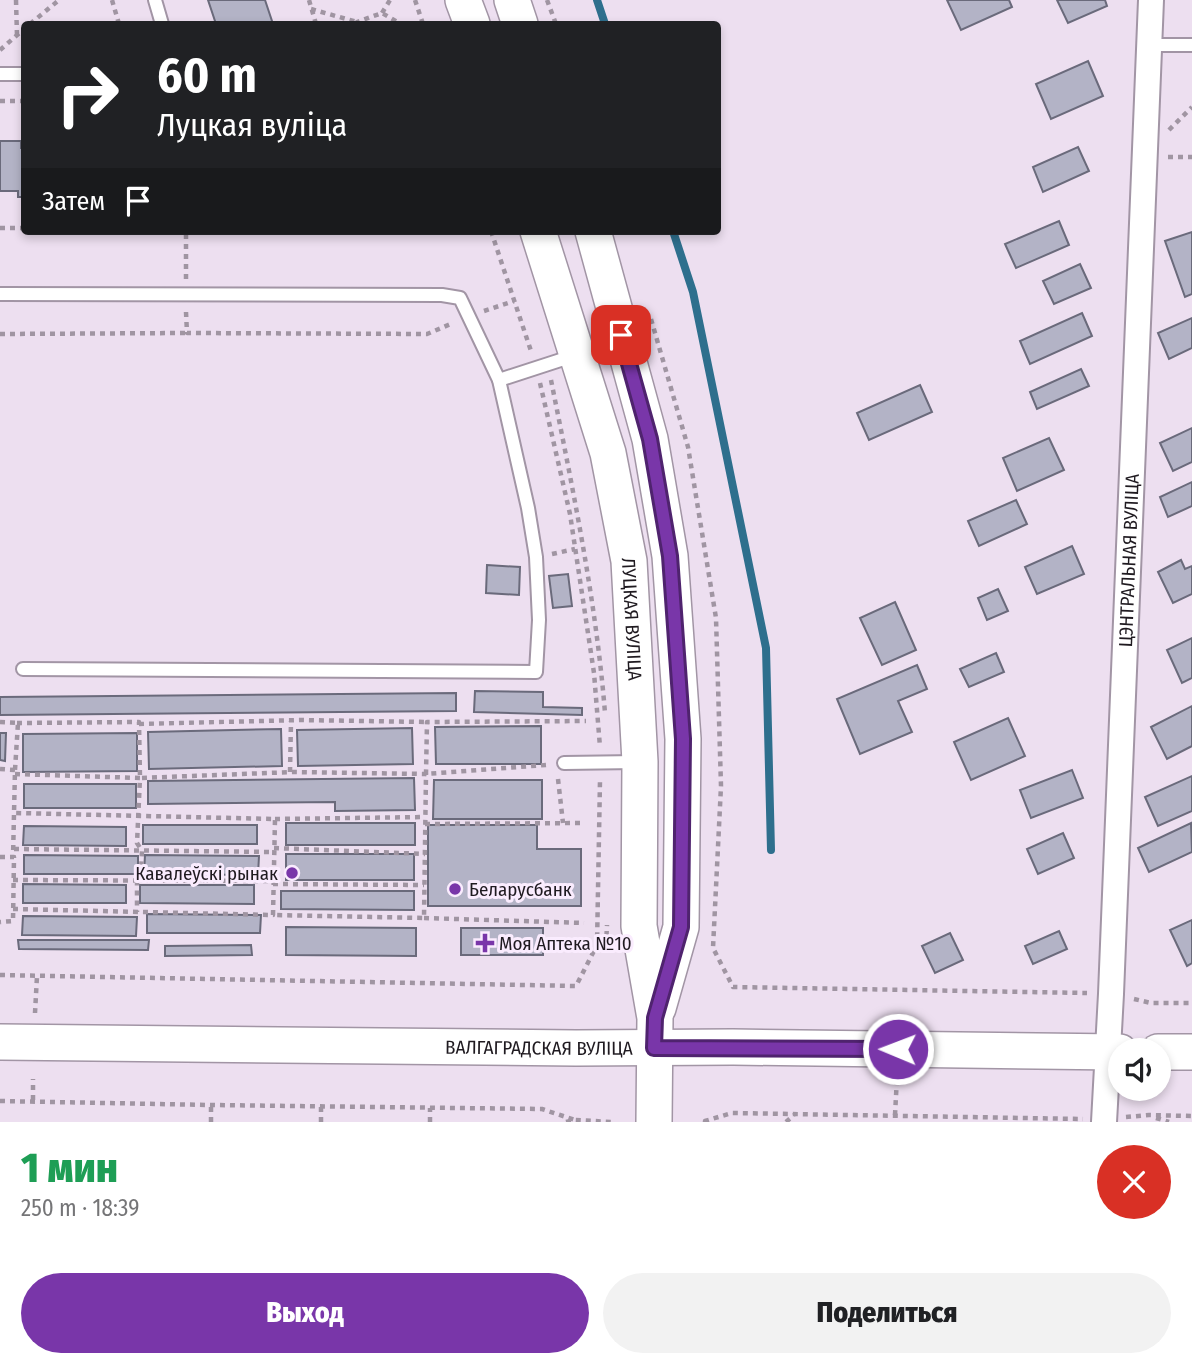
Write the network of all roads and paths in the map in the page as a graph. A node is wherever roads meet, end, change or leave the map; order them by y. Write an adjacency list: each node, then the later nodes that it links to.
1 (16, 0): 26 (path)
2 (59, 0): 14 (path)
3 (112, 0): 15 (path)
4 (155, 0): 16 (lane)
5 (309, 0): 12 (path)
6 (390, 0): 13 (path)
7 (415, 0): 21 (path)
8 (463, 0): 22 (street)
9 (512, 0): 23 (street)
10 (547, 0): 24 (path)
11 (1151, 0): 27 (street, ЦЭНТРАЛЬНАЯ ВУЛІЦА)
12 (312, 9): 17 (path); 18 (path)
13 (382, 13): 19 (path); 20 (path)
14 (34, 21)
15 (118, 21)
16 (161, 21)
17 (315, 21)
18 (350, 21)
19 (361, 21)
20 (396, 21)
21 (422, 21)
22 (471, 21)
23 (519, 21)
24 (555, 21)
25 (21, 32): 26 (path)
26 (16, 36): 29 (path)
27 (1149, 45): 28 (lane); 90 (street, ЦЭНТРАЛЬНАЯ ВУЛІЦА)
28 (1192, 46)
29 (0, 50)
30 (21, 74): 31 (lane)
31 (0, 75)
32 (0, 101): 33 (path)
33 (21, 101)
34 (0, 228): 35 (path)
35 (21, 228)
36 (186, 235): 41 (path)
37 (492, 235): 42 (path)
38 (538, 235): 46 (street, ЛУЦКАЯ ВУЛІЦА)
39 (594, 235): 93 (street, ЛУЦКАЯ ВУЛІЦА)
40 (0, 294): 41 (lane)
41 (186, 294): 43 (lane); 44 (path)
42 (514, 301): 43 (path); 46 (path)
43 (470, 317): 44 (path); 47 (lane)
44 (187, 332): 45 (path)
45 (0, 334)
46 (554, 362): 47 (lane); 55 (path); 55 (path); 55 (street, ЛУЦКАЯ ВУЛІЦА)
47 (499, 380): 48 (lane)
48 (23, 669)
49 (291, 721): 52 (path); 54 (path); 59 (path)
50 (586, 721): 52 (path)
51 (0, 722): 53 (path)
52 (427, 722): 60 (path)
53 (17, 723): 54 (path); 58 (path)
54 (139, 724): 61 (path)
55 (616, 762): 56 (lane); 89 (path); 93 (street, ЛУЦКАЯ ВУЛІЦА)
56 (561, 763): 60 (path); 66 (path)
57 (0, 769): 58 (path)
58 (15, 772): 61 (path); 62 (path)
59 (290, 772): 60 (path); 61 (path)
60 (426, 774): 64 (path)
61 (139, 778): 63 (path)
62 (15, 813): 63 (path); 69 (path)
63 (138, 816): 65 (path); 71 (path)
64 (425, 817): 65 (path); 68 (path)
65 (275, 819): 70 (path)
66 (563, 823): 67 (path); 68 (path)
67 (585, 823)
68 (425, 824): 72 (path)
69 (14, 849): 71 (path); 74 (path)
70 (274, 850): 71 (path); 72 (path); 77 (path)
71 (142, 851): 76 (path)
72 (425, 854): 78 (path)
73 (0, 857): 74 (path)
74 (13, 858): 75 (path)
75 (13, 880): 76 (path); 79 (path)
76 (137, 881): 77 (path); 80 (path)
77 (273, 883): 78 (path); 81 (path)
78 (424, 886): 82 (path)
79 (13, 909): 80 (path); 84 (path)
80 (137, 912): 81 (path)
81 (272, 915): 82 (path)
82 (424, 918): 85 (path)
83 (607, 919): 86 (path)
84 (0, 922)
85 (584, 923)
86 (607, 946)
87 (713, 948): 90 (path)
88 (0, 975): 89 (path)
89 (37, 976): 92 (path)
90 (1111, 994): 91 (path); 94 (street, ЦЭНТРАЛЬНАЯ ВУЛІЦА)
91 (1192, 1003)
92 (35, 1017)
93 (655, 1033): 95 (street, ВАЛГАГРАДСКАЯ ВУЛІЦА); 96 (street, ВАЛГАГРАДСКАЯ ВУЛІЦА); 118 (street, ЛУЦКАЯ ВУЛІЦА)
94 (1113, 1038)
95 (0, 1042)
96 (898, 1049): 97 (street, ВАЛГАГРАДСКАЯ ВУЛІЦА); 108 (path)
97 (1108, 1052)
98 (1171, 1052): 99 (street)
99 (1192, 1052)
100 (33, 1079): 102 (path)
101 (1108, 1090): 112 (street, ЦЭНТРАЛЬНАЯ ВУЛІЦА)
102 (33, 1100): 103 (path); 104 (path)
103 (0, 1101)
104 (211, 1105): 105 (path); 113 (path)
105 (321, 1106): 106 (path); 114 (path)
106 (430, 1108): 111 (path); 115 (path)
107 (795, 1114): 108 (path); 119 (path); 120 (path)
108 (895, 1115): 112 (path)
109 (1149, 1115): 110 (path); 112 (path); 121 (path)
110 (1192, 1116)
111 (575, 1120): 116 (path); 117 (path)
112 (1104, 1120)
113 (211, 1122)
114 (321, 1122)
115 (430, 1122)
116 (566, 1122)
117 (612, 1122)
118 (654, 1122)
119 (705, 1122)
120 (786, 1122)
121 (1169, 1122)

